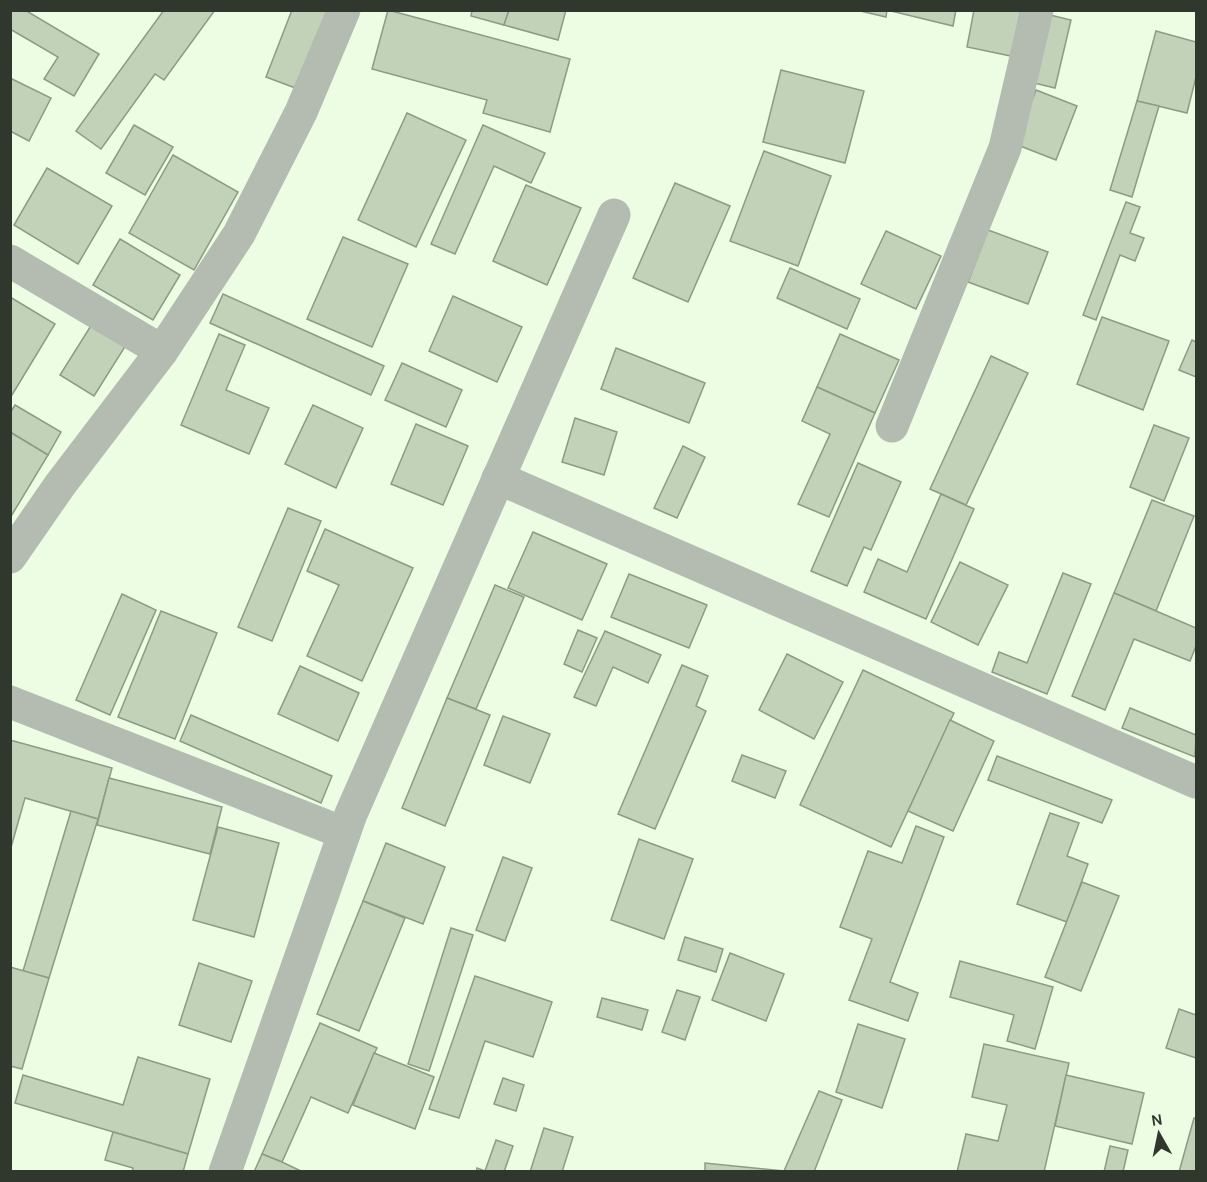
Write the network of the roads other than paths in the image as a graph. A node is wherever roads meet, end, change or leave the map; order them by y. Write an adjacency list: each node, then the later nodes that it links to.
1 (344, 10): 5 (street)
2 (1037, 10): 6 (street)
3 (614, 215): 7 (street)
4 (10, 261): 5 (street)
5 (162, 351): 8 (street)
6 (892, 426)
7 (498, 478): 10 (street); 11 (street)
8 (10, 557)
9 (10, 702): 11 (street)
10 (1197, 782)
11 (344, 833): 12 (street)
12 (225, 1172)

